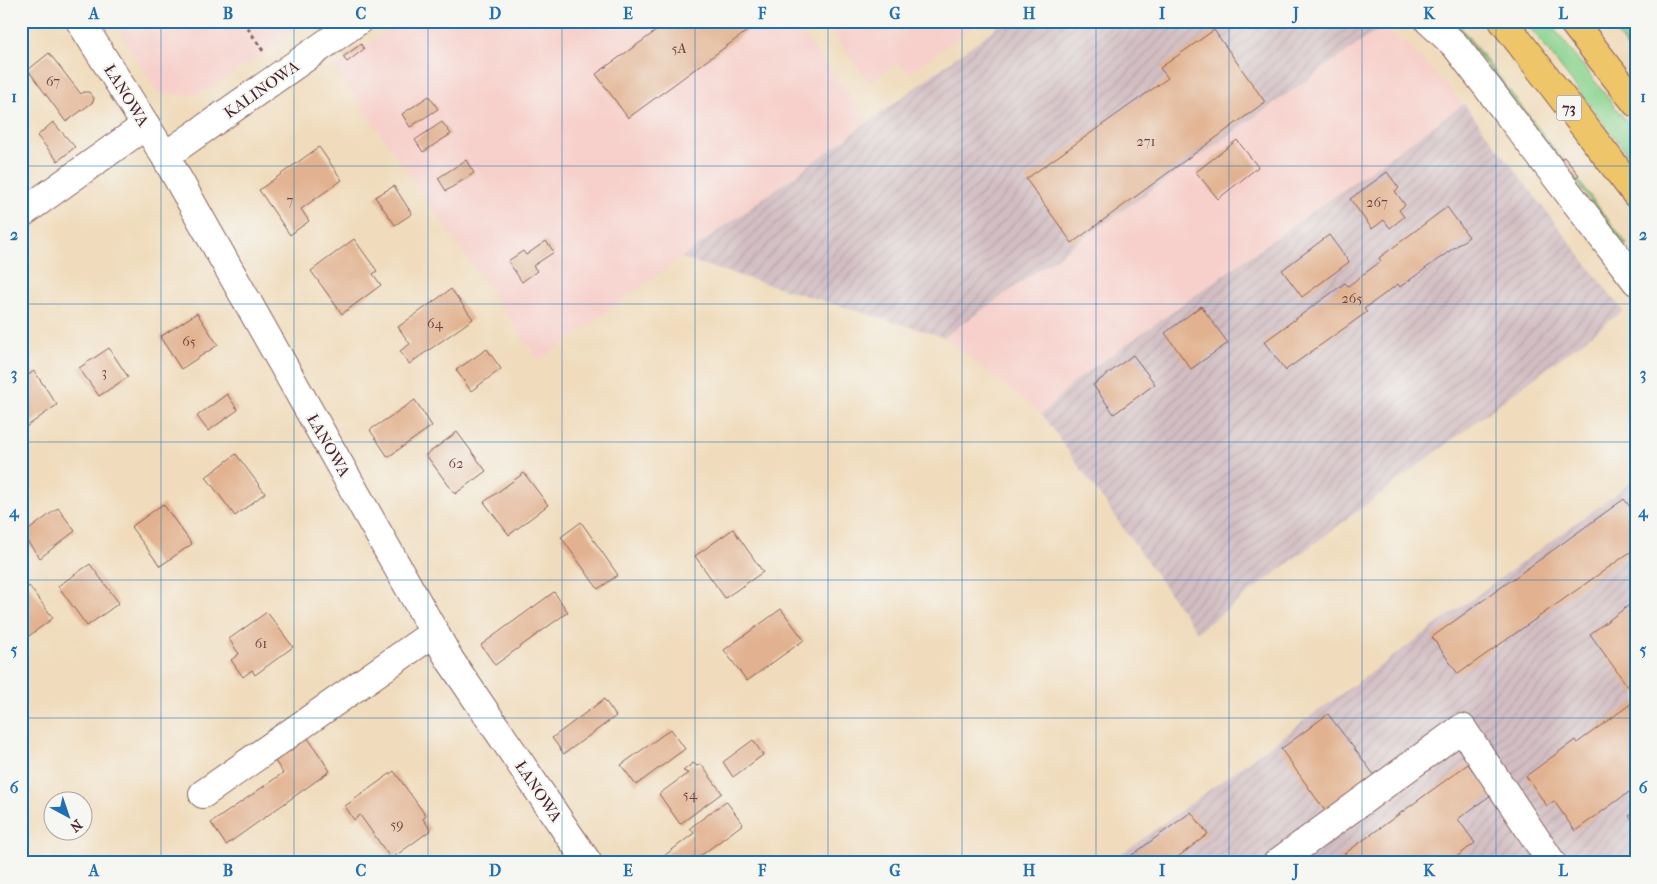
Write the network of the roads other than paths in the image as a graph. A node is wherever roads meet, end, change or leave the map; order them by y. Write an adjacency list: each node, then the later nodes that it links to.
1 (80, 21): 7 (street, ŁANOWA)
2 (358, 21): 8 (street, KALINOWA)
3 (1429, 21): 11 (street)
4 (1503, 21): 9 (main road, 73)
5 (1572, 21): 6 (main road)
6 (1636, 103)
7 (146, 125): 8 (street, ŁANOWA); 10 (street)
8 (165, 156): 12 (street, ŁANOWA)
9 (1636, 194)
10 (21, 214)
11 (1636, 281)
12 (434, 632): 13 (street); 14 (street, ŁANOWA)
13 (203, 794)
14 (588, 863)
15 (1277, 863): 16 (street)
16 (1552, 863)

